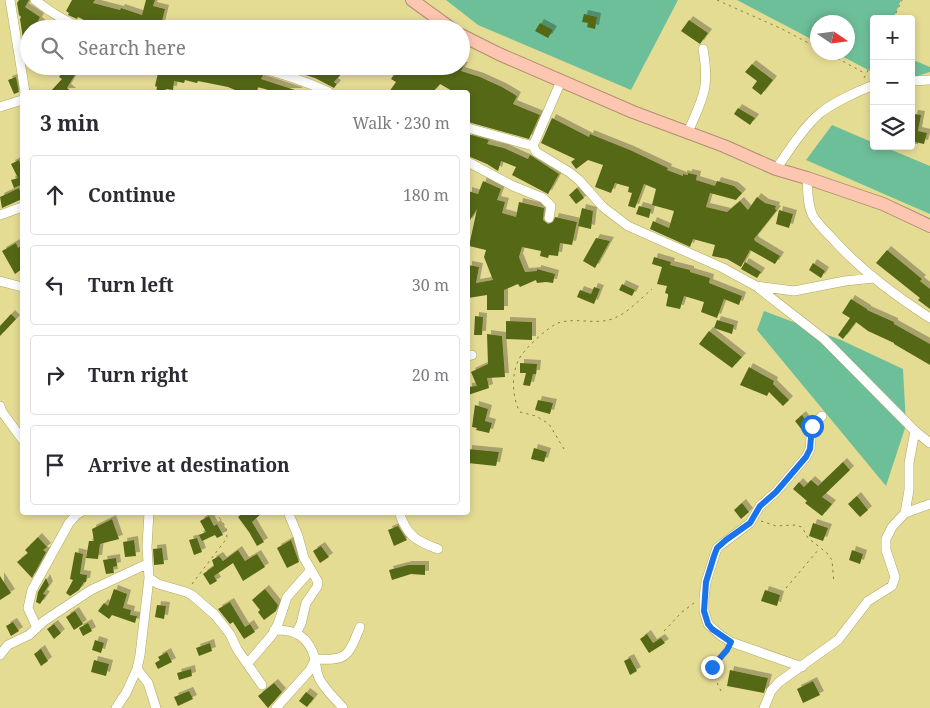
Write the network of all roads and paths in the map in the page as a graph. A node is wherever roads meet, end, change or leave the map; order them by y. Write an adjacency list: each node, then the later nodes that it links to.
1 (10, 0): 14 (street)
2 (35, 0): 7 (street)
3 (412, 0): 8 (highway)
4 (717, 0): 10 (path)
5 (902, 0): 6 (path)
6 (895, 15)
7 (64, 20)
8 (440, 20)
9 (470, 40): 19 (highway)
10 (810, 44)
11 (703, 49): 30 (street)
12 (841, 60): 15 (path)
13 (873, 60): 15 (path)
14 (20, 61)
15 (866, 74): 26 (path)
16 (22, 75): 23 (street)
17 (283, 75): 21 (street)
18 (930, 80): 20 (street)
19 (561, 81): 30 (highway); 31 (street)
20 (915, 81)
21 (310, 84): 24 (street); 25 (street)
22 (870, 87): 26 (street)
23 (25, 90)
24 (306, 90)
25 (324, 90)
26 (856, 92): 33 (street)
27 (20, 101): 28 (street)
28 (0, 107)
29 (470, 129): 31 (street)
30 (688, 132): 33 (highway)
31 (533, 146): 42 (street)
32 (470, 163): 37 (street)
33 (776, 169): 34 (highway)
34 (808, 178): 38 (highway); 39 (street)
35 (20, 208): 36 (street)
36 (0, 215)
37 (549, 218)
38 (930, 226)
39 (874, 278): 42 (street); 44 (street)
40 (0, 281): 41 (street)
41 (20, 286)
42 (756, 286): 47 (street)
43 (652, 289): 50 (path)
44 (930, 318)
45 (0, 406): 48 (street)
46 (822, 416): 58 (street)
47 (915, 431): 49 (street); 52 (street)
48 (20, 437)
49 (930, 443)
50 (564, 449)
51 (930, 504): 52 (street)
52 (906, 513): 77 (street)
53 (76, 515): 69 (street)
54 (149, 515): 61 (street)
55 (218, 515): 66 (path)
56 (289, 515): 62 (street)
57 (401, 515): 60 (street)
58 (755, 516): 59 (path); 67 (street)
59 (820, 548): 64 (path); 65 (path)
60 (438, 549)
61 (148, 564): 63 (street); 69 (street)
62 (310, 571): 70 (street); 72 (street)
63 (149, 578): 66 (street); 78 (street)
64 (834, 583)
65 (786, 588)
66 (186, 592): 76 (street)
67 (704, 598): 71 (path); 73 (street)
68 (360, 627): 75 (street)
69 (37, 628): 74 (street)
70 (274, 630): 72 (street); 76 (street)
71 (664, 632)
72 (296, 633): 75 (street)
73 (731, 642): 77 (street); 80 (path)
74 (0, 655)
75 (315, 659): 83 (street); 84 (street)
76 (248, 663): 79 (street)
77 (802, 667): 85 (street)
78 (137, 669): 81 (street); 82 (street)
79 (262, 685)
80 (721, 691)
81 (116, 708)
82 (156, 708)
83 (276, 708)
84 (344, 708)
85 (764, 708)

